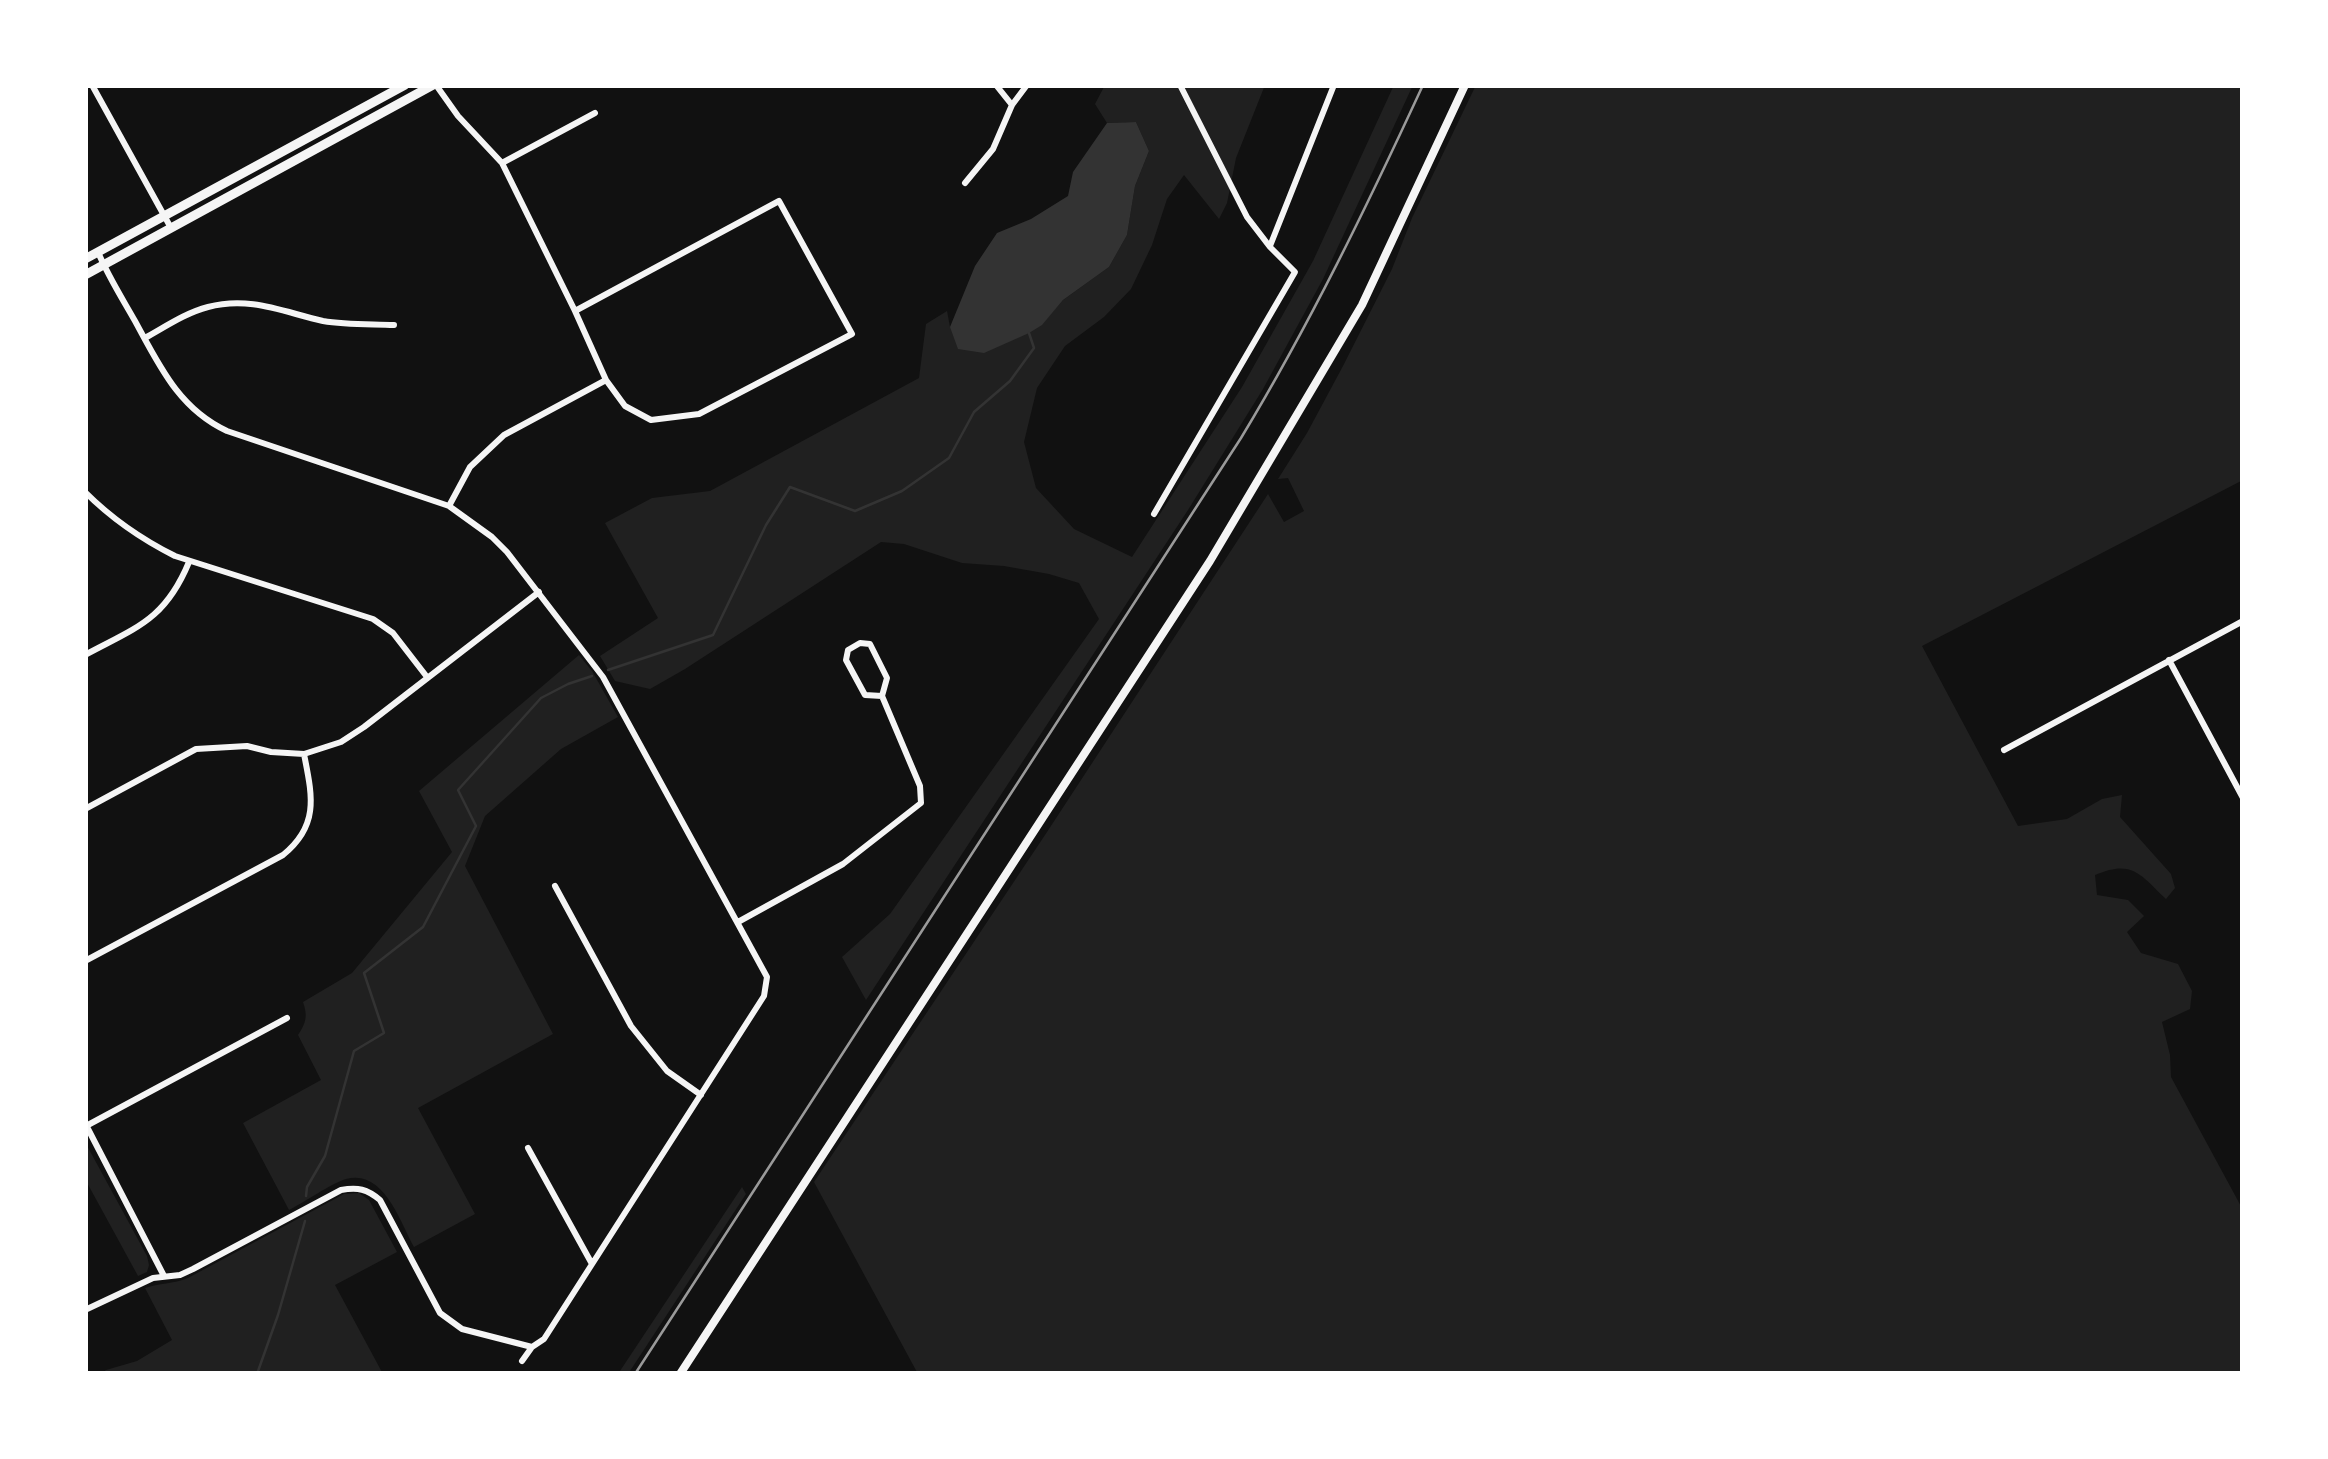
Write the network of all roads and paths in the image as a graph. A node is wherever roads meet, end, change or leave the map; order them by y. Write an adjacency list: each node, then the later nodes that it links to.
1 (92, 85): 13 (street)
2 (405, 85): 13 (main road)
3 (434, 85): 11 (street); 14 (main road)
4 (996, 85): 9 (street)
5 (1027, 85): 9 (street)
6 (1180, 85): 15 (street)
7 (1334, 85): 15 (street)
8 (1465, 85): 50 (street)
9 (1012, 105): 12 (street)
10 (595, 113): 11 (street)
11 (502, 163): 20 (street)
12 (965, 184)
13 (165, 216): 14 (street); 16 (main road)
14 (171, 228): 18 (main road)
15 (1270, 247): 26 (street)
16 (98, 252): 17 (main road); 18 (street)
17 (85, 259)
18 (103, 265): 19 (main road); 22 (street)
19 (85, 275)
20 (575, 310): 23 (street); 23 (street)
21 (394, 325): 22 (street)
22 (144, 338): 25 (street)
23 (606, 380): 25 (street)
24 (85, 492): 27 (street)
25 (449, 506): 28 (street)
26 (1154, 514)
27 (190, 562): 30 (street); 32 (street)
28 (539, 592): 32 (street); 39 (street)
29 (2243, 621): 31 (street)
30 (85, 655)
31 (2169, 660): 34 (street); 36 (street)
32 (428, 677): 35 (street)
33 (882, 696): 33 (street); 39 (street)
34 (2004, 750)
35 (304, 754): 37 (street); 40 (street)
36 (2243, 798)
37 (85, 809)
38 (555, 886): 42 (street)
39 (738, 922): 42 (street)
40 (85, 961)
41 (287, 1018): 43 (street)
42 (702, 1096): 45 (street)
43 (86, 1125): 46 (street)
44 (528, 1148): 45 (street)
45 (592, 1264): 48 (street)
46 (164, 1276): 47 (street); 48 (street)
47 (85, 1310)
48 (532, 1348): 49 (street)
49 (522, 1361)
50 (680, 1374)

